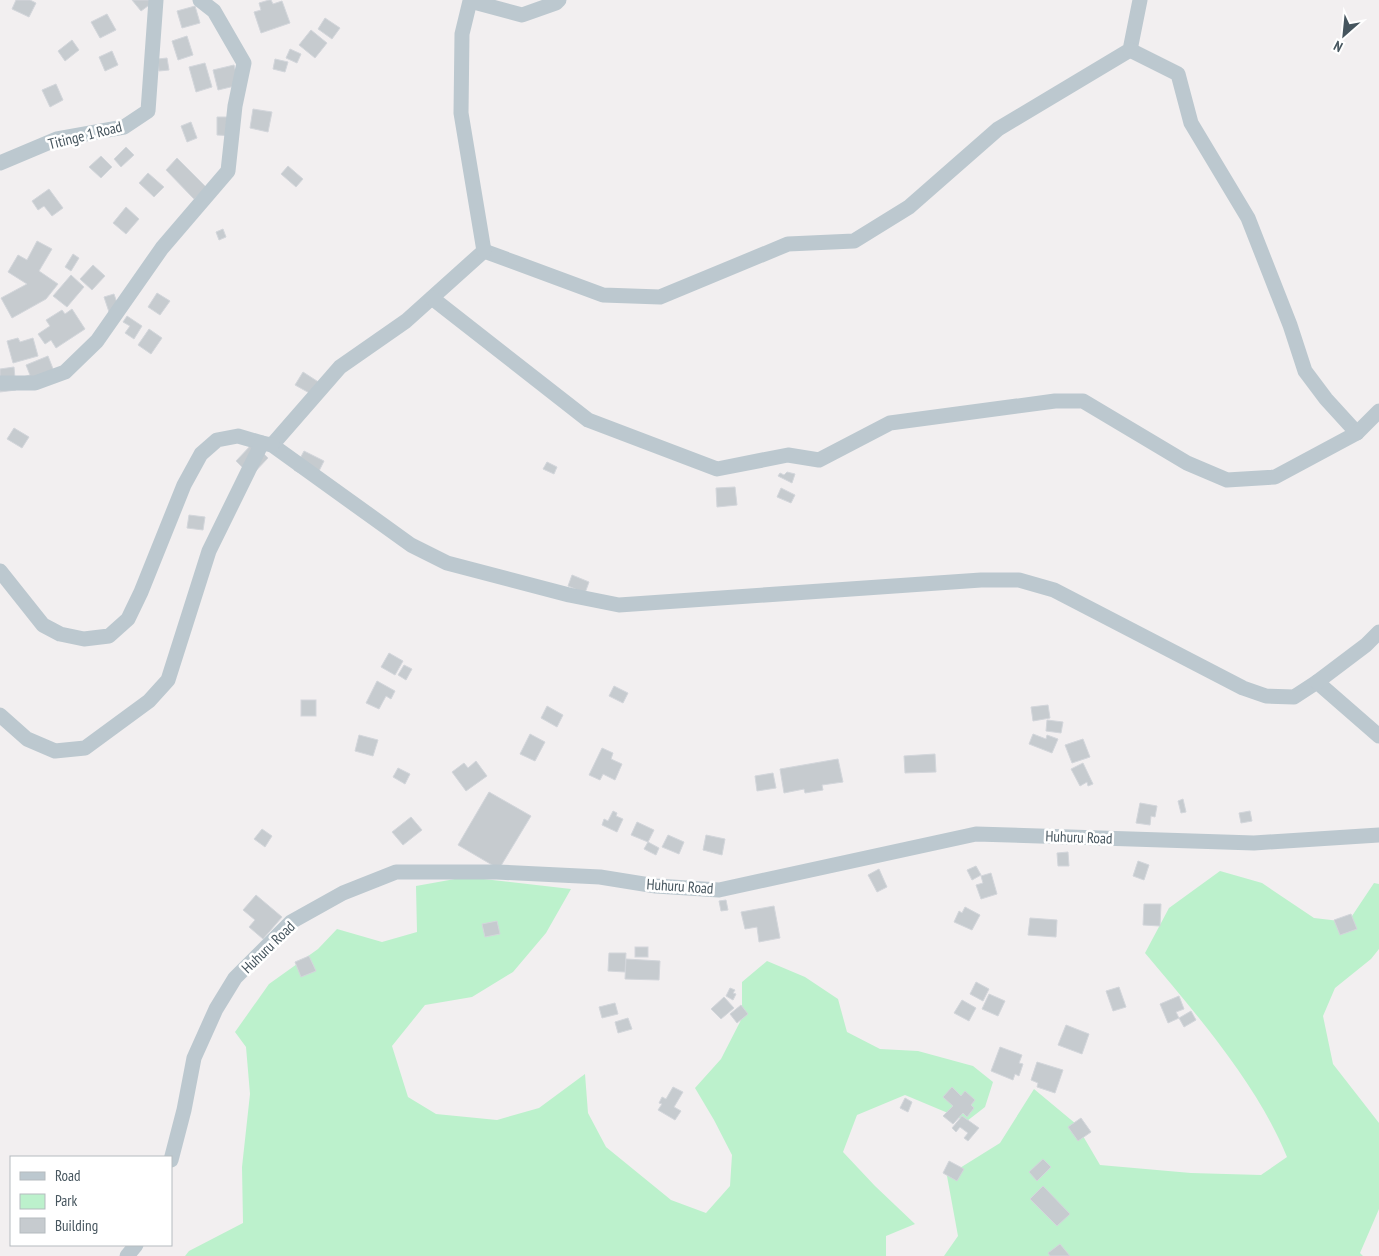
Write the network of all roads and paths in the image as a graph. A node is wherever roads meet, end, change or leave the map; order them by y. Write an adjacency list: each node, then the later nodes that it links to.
1 (156, 0): 7 (street, Titinge 1 Road)
2 (200, 0): 10 (street)
3 (470, 0): 4 (street); 8 (street)
4 (559, 0)
5 (1140, 0): 6 (street)
6 (1130, 50): 8 (street); 12 (street)
7 (0, 163)
8 (484, 251): 9 (street)
9 (432, 298): 12 (street); 13 (street)
10 (0, 383)
11 (1379, 411): 12 (street)
12 (1357, 433)
13 (267, 444): 14 (street); 16 (street); 17 (street)
14 (0, 571)
15 (1379, 632): 16 (street)
16 (1317, 682): 18 (street)
17 (0, 715)
18 (1379, 736)
19 (1379, 835): 20 (street, Huhuru Road)
20 (172, 1156)
21 (135, 1246): 22 (street)
22 (127, 1256)

